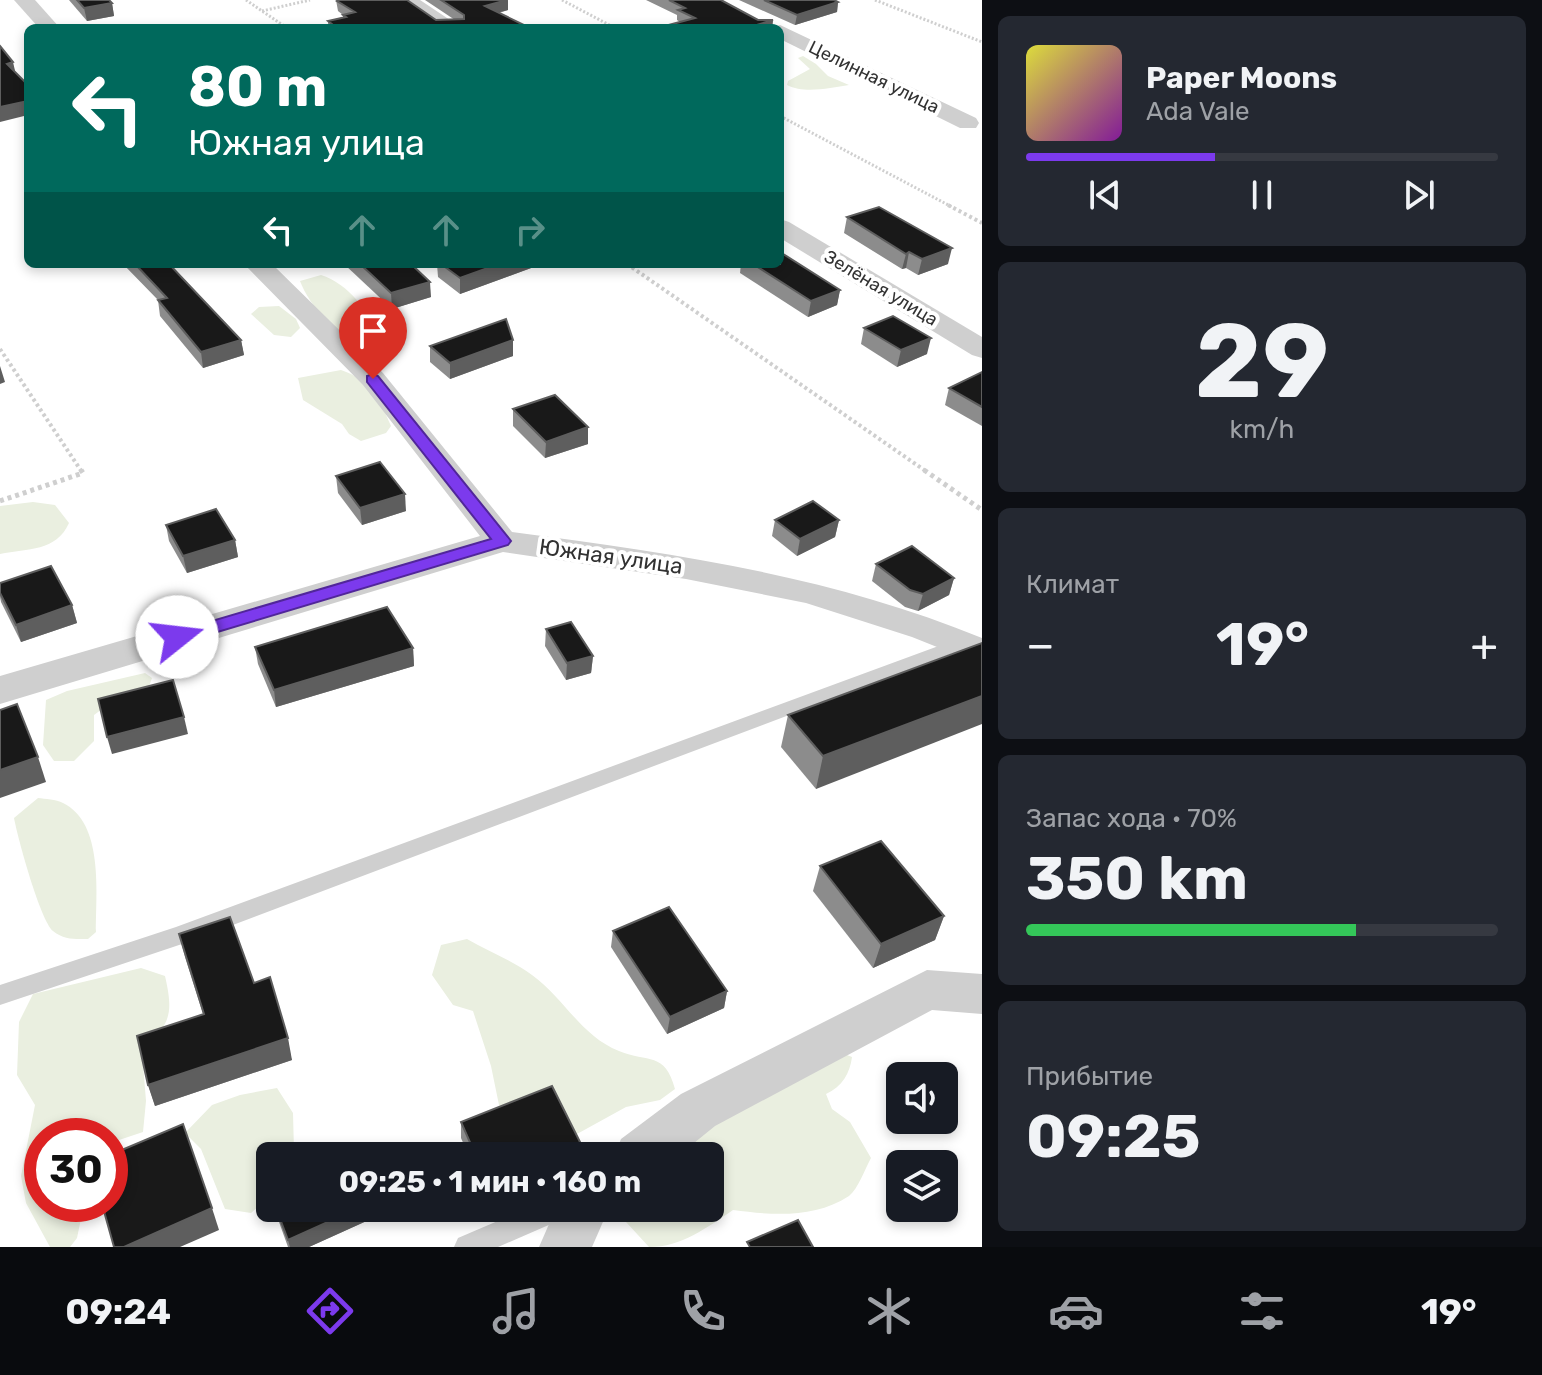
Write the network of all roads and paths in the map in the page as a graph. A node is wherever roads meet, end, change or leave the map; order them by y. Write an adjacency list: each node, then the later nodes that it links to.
1 (24, 0): 8 (street)
2 (246, 0): 7 (path)
3 (310, 0): 7 (path)
4 (406, 0): 10 (street)
5 (562, 0): 11 (path)
6 (875, 0): 13 (path)
7 (262, 11): 9 (path)
8 (46, 24)
9 (281, 24)
10 (445, 24)
11 (607, 24)
12 (784, 33): 15 (street, Целинная улица)
13 (982, 42)
14 (784, 118): 16 (path)
15 (975, 126)
16 (982, 223)
17 (784, 229): 21 (street, Зелёная улица)
18 (261, 268): 24 (street)
19 (633, 268): 23 (path)
20 (0, 349): 22 (path)
21 (982, 349)
22 (0, 501)
23 (982, 510)
24 (502, 541): 25 (street, Южная улица); 26 (street)
25 (973, 648): 28 (lane)
26 (0, 690)
27 (982, 994): 29 (street)
28 (0, 995)
29 (657, 1142)
30 (525, 1222): 32 (lane)
31 (577, 1222): 33 (street)
32 (467, 1247)
33 (565, 1247)

